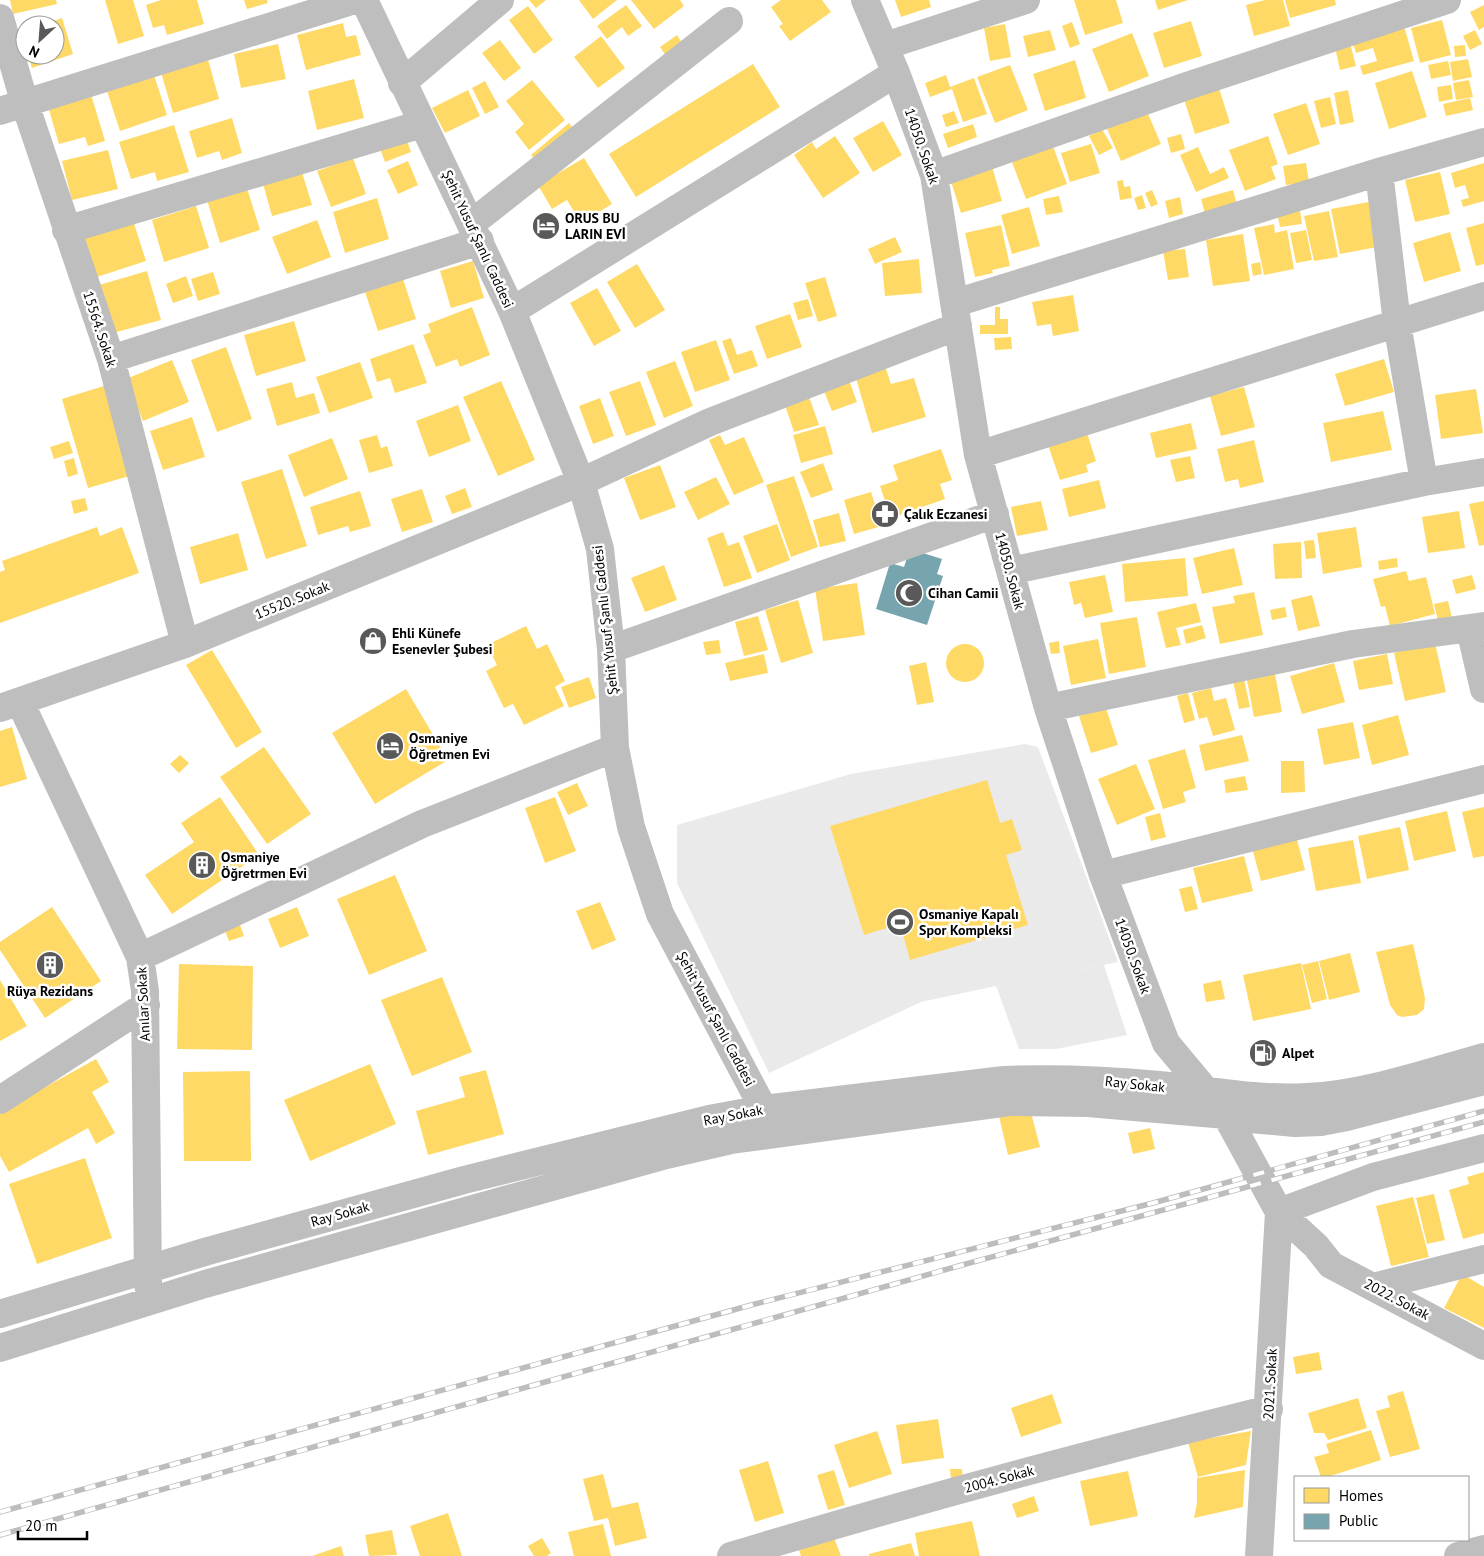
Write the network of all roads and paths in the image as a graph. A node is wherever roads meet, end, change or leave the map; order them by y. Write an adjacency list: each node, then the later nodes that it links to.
1 (356, 0): 12 (street)
2 (364, 0): 11 (street, Şehit Yusuf Şanlı Caddesi)
3 (500, 0): 11 (street)
4 (865, 0): 9 (street, 14050. Sokak)
5 (1026, 0): 9 (street)
6 (1447, 0): 16 (street)
7 (0, 18): 12 (street, 15564. Sokak)
8 (728, 21): 18 (street)
9 (885, 46): 10 (street, 14050. Sokak)
10 (896, 73): 16 (street, 14050. Sokak); 20 (street)
11 (402, 83): 13 (street, Şehit Yusuf Şanlı Caddesi)
12 (13, 108): 17 (street, 15564. Sokak)
13 (422, 124): 17 (street); 18 (street, Şehit Yusuf Şanlı Caddesi)
14 (1484, 142): 15 (street, 15520. Sokak)
15 (1379, 172): 21 (street, 15520. Sokak); 22 (street)
16 (934, 175): 21 (street, 14050. Sokak)
17 (66, 230): 23 (street, 15564. Sokak)
18 (476, 232): 20 (street, Şehit Yusuf Şanlı Caddesi); 23 (street)
19 (1484, 296): 22 (street)
20 (512, 311): 26 (street, Şehit Yusuf Şanlı Caddesi)
21 (957, 315): 24 (street, 14050. Sokak); 26 (street, 15520. Sokak)
22 (1396, 323): 24 (street); 27 (street)
23 (111, 359): 31 (street, 15564. Sokak)
24 (978, 455): 28 (street, 14050. Sokak)
25 (1484, 472): 27 (street)
26 (581, 482): 31 (street, 15520. Sokak); 32 (street, Şehit Yusuf Şanlı Caddesi)
27 (1424, 482): 29 (street)
28 (995, 514): 29 (street, 14050. Sokak); 32 (street)
29 (1010, 571): 35 (street, 14050. Sokak)
30 (1477, 628): 33 (street); 35 (street)
31 (185, 644): 34 (street, 15520. Sokak)
32 (611, 649): 36 (street, Şehit Yusuf Şanlı Caddesi)
33 (1484, 690)
34 (6, 705): 39 (street, Anılar Sokak)
35 (1048, 708): 38 (street, 14050. Sokak)
36 (615, 748): 39 (street); 45 (street, Şehit Yusuf Şanlı Caddesi)
37 (1484, 779): 38 (street)
38 (1103, 875): 43 (street, 14050. Sokak)
39 (140, 957): 40 (street, Anılar Sokak)
40 (146, 1005): 44 (street); 51 (street, Anılar Sokak)
41 (1484, 1057): 43 (street, Ray Sokak)
42 (1484, 1081): 46 (street)
43 (1206, 1092): 45 (street, Ray Sokak); 46 (street, 14050. Sokak)
44 (0, 1100)
45 (763, 1109): 47 (street, Şehit Yusuf Şanlı Caddesi); 51 (street, Ray Sokak)
46 (1226, 1115): 47 (street); 49 (street, 14050. Sokak)
47 (777, 1133): 53 (street)
48 (1484, 1148): 49 (street)
49 (1279, 1212): 52 (street, 2022. Sokak); 57 (street, 2021. Sokak)
50 (1484, 1259): 52 (street)
51 (148, 1269): 53 (street, Anılar Sokak); 54 (street, Ray Sokak)
52 (1374, 1286): 55 (street, 2022. Sokak)
53 (148, 1302): 56 (street)
54 (0, 1314)
55 (1484, 1346)
56 (0, 1348)
57 (1269, 1409): 59 (street, 2004. Sokak); 60 (street, 2021. Sokak)
58 (1484, 1549): 61 (street)
59 (731, 1556)
60 (1259, 1556)
61 (1458, 1556)

